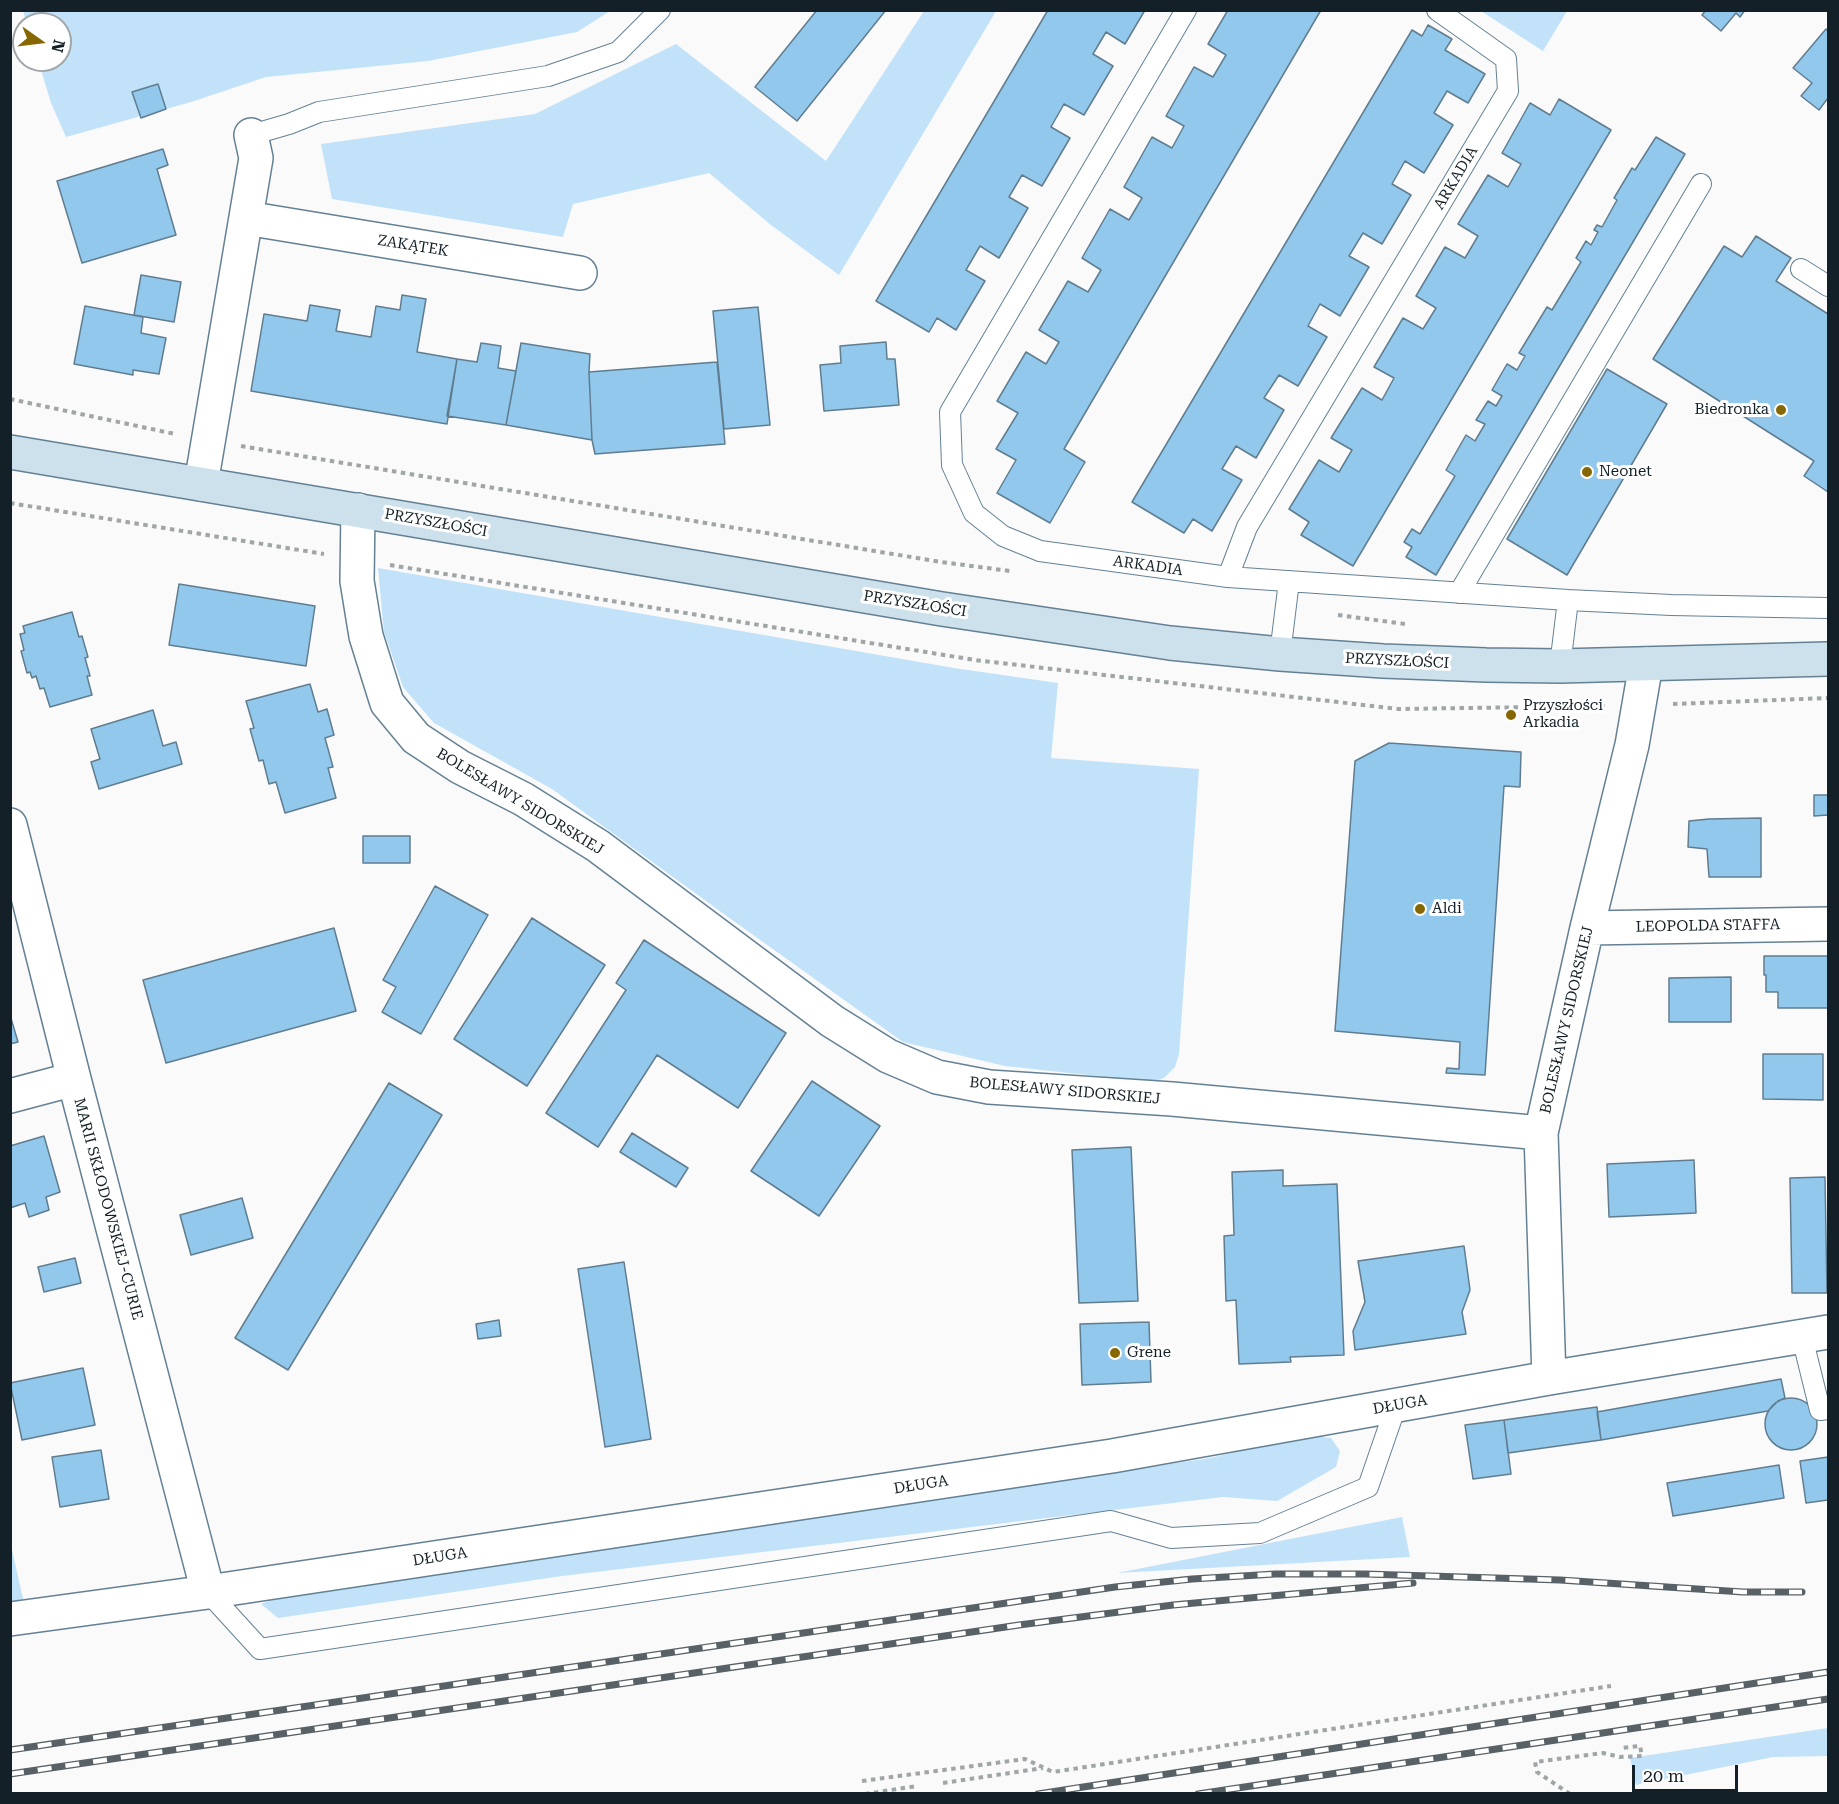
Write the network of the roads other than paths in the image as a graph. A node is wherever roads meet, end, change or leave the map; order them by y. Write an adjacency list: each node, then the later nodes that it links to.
1 (660, 10): 4 (lane)
2 (1186, 10): 13 (lane, ARKADIA)
3 (1437, 10): 13 (lane, ARKADIA)
4 (251, 135): 6 (street)
5 (1701, 184): 15 (lane)
6 (246, 218): 8 (street, ZAKĄTEK); 11 (street)
7 (1801, 269): 9 (lane)
8 (580, 273)
9 (1828, 286)
10 (10, 452): 11 (street, PRZYSZŁOŚCI)
11 (201, 484): 12 (street, PRZYSZŁOŚCI)
12 (358, 510): 18 (street, PRZYSZŁOŚCI); 27 (street, BOLESŁAWY SIDORSKIEJ)
13 (1228, 577): 14 (lane)
14 (1289, 581): 15 (lane); 18 (lane)
15 (1459, 593): 16 (lane)
16 (1568, 600): 17 (lane); 21 (lane)
17 (1828, 608)
18 (1280, 654): 21 (street, PRZYSZŁOŚCI)
19 (1828, 659): 20 (street, PRZYSZŁOŚCI)
20 (1646, 664): 21 (street, PRZYSZŁOŚCI); 24 (street, BOLESŁAWY SIDORSKIEJ)
21 (1560, 666)
22 (10, 825): 25 (street, MARII SKŁODOWSKIEJ-CURIE)
23 (1828, 924): 24 (street, LEOPOLDA STAFFA)
24 (1587, 928): 27 (street, BOLESŁAWY SIDORSKIEJ)
25 (74, 1079): 26 (street); 32 (street, MARII SKŁODOWSKIEJ-CURIE)
26 (10, 1096)
27 (1541, 1133): 29 (street)
28 (1815, 1335): 29 (street, DŁUGA); 31 (lane)
29 (1548, 1378): 30 (street, DŁUGA)
30 (1396, 1406): 32 (street, DŁUGA); 32 (lane)
31 (1828, 1409)
32 (208, 1592): 33 (street, DŁUGA)
33 (10, 1620)

